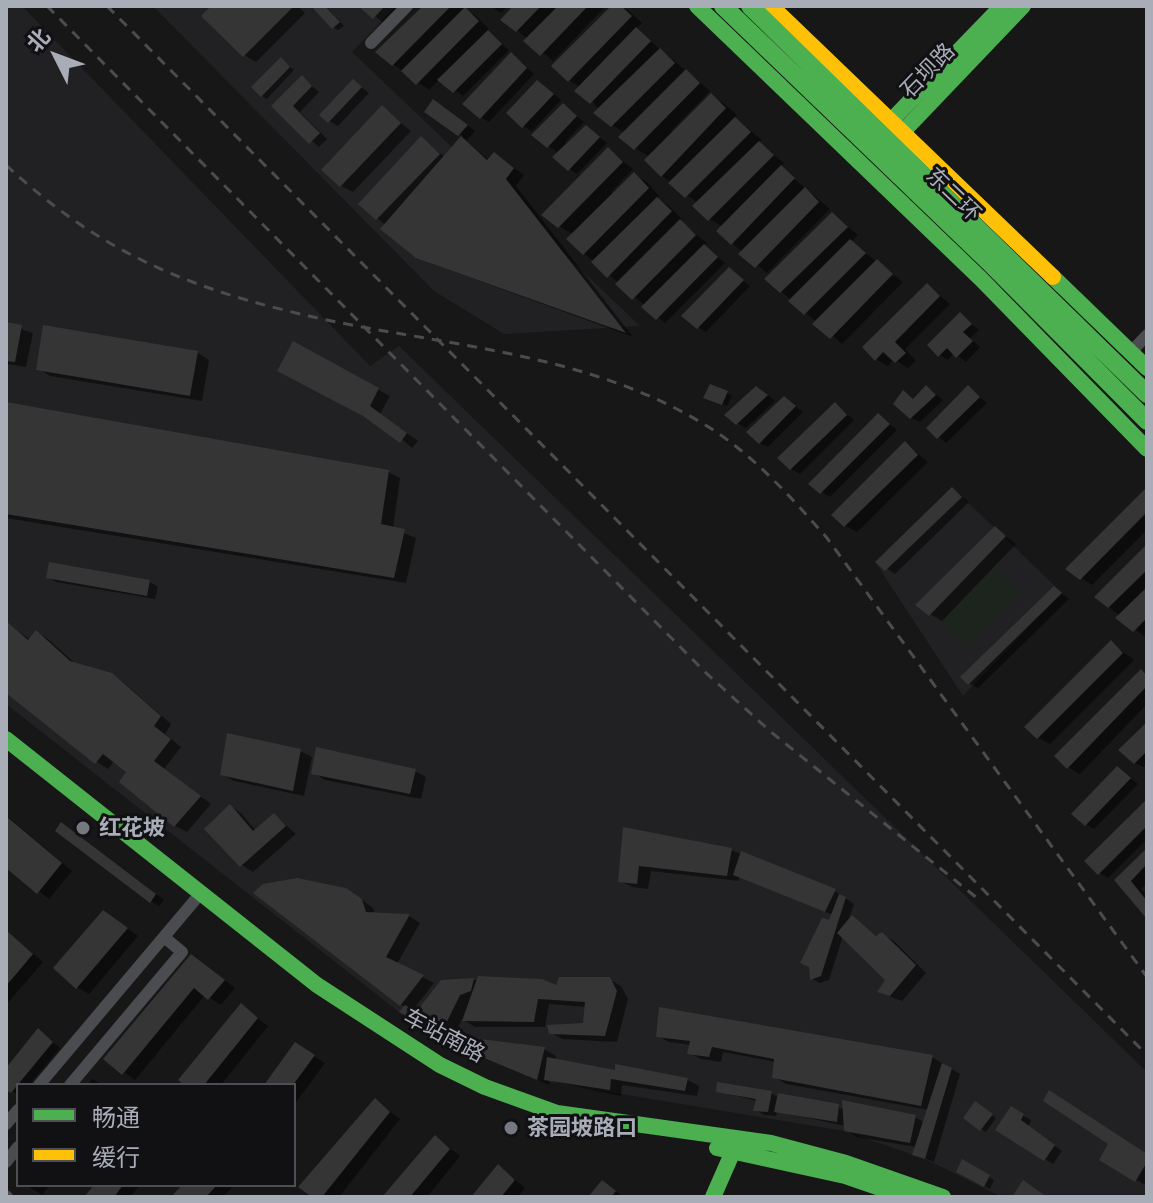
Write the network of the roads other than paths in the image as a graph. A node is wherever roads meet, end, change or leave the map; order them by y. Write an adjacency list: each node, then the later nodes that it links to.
1 (407, 6): 8 (street)
2 (697, 6): 10 (main road)
3 (723, 6): 15 (main road, 东二环, bridge)
4 (750, 6): 14 (main road, 东二环, bridge)
5 (771, 6): 9 (main road)
6 (1002, 6): 9 (main road, 石坝路)
7 (1023, 6): 9 (main road, 石坝路)
8 (371, 43)
9 (896, 127): 10 (main road, 石坝路); 12 (main road)
10 (861, 164): 16 (main road)
11 (1147, 335): 12 (street)
12 (1131, 352): 13 (main road)
13 (1147, 368)
14 (1147, 394)
15 (1147, 421)
16 (1147, 449)
17 (6, 739): 23 (main road, 车站南路)
18 (6, 752): 19 (main road, 车站南路)
19 (195, 900): 20 (street); 23 (main road, 车站南路)
20 (164, 937): 21 (street); 22 (street)
21 (41, 1083)
22 (72, 1083)
23 (736, 1143): 24 (main road); 25 (main road, 车站南路); 26 (main road, 车站南路)
24 (713, 1197)
25 (906, 1197)
26 (943, 1197)

